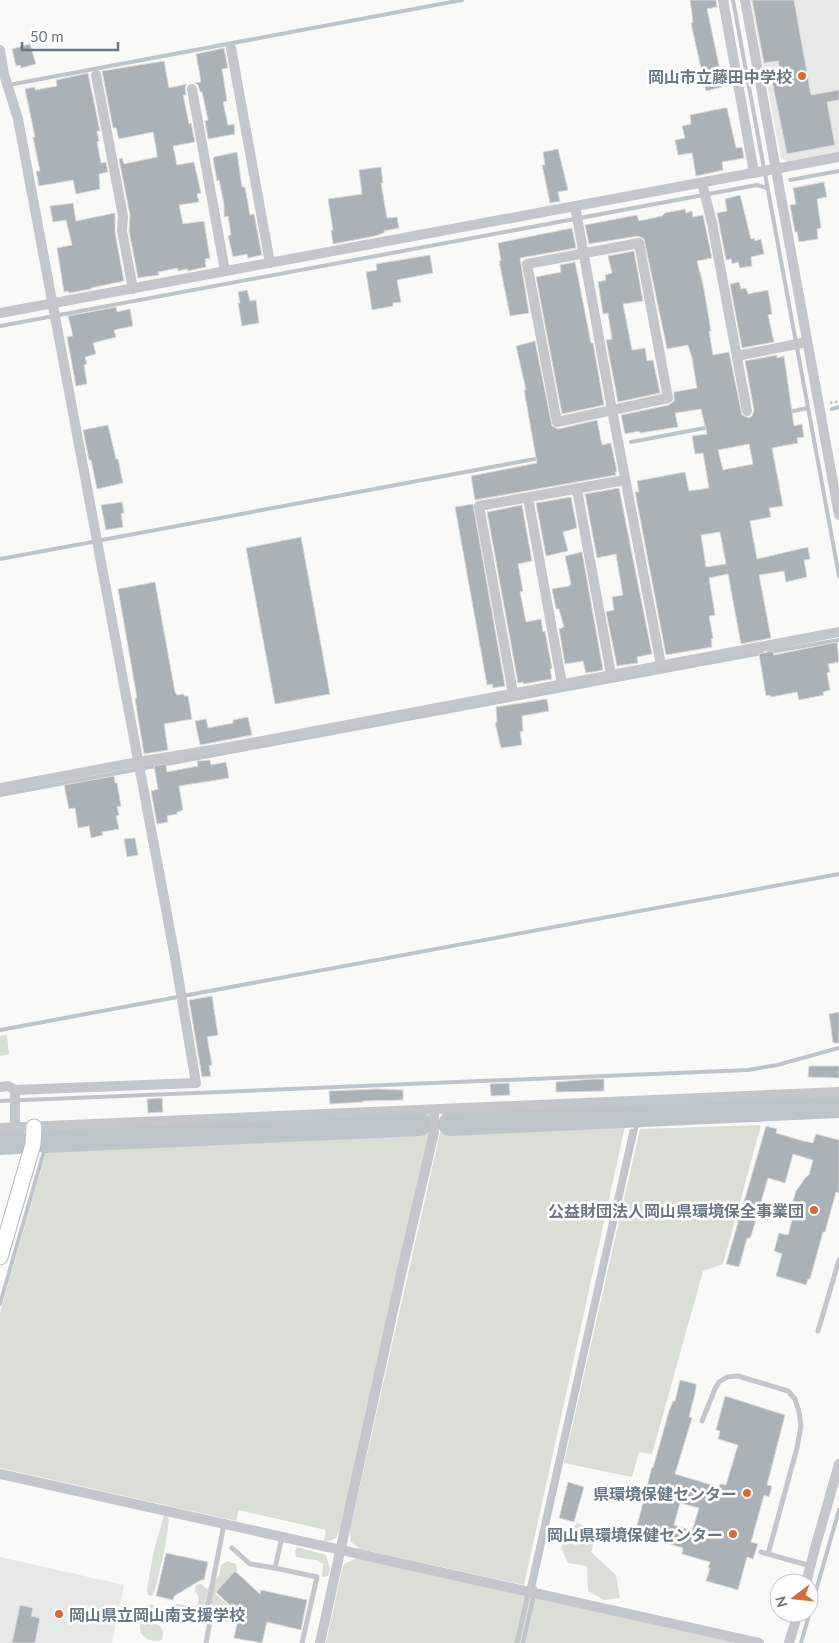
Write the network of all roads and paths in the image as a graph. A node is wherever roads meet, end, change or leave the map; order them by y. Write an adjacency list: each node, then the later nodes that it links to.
1 (723, 0): 8 (street)
2 (745, 0): 8 (street)
3 (231, 48): 12 (street)
4 (0, 50): 15 (street)
5 (96, 75): 14 (street)
6 (192, 89): 13 (street)
7 (839, 157): 8 (street)
8 (766, 171): 9 (street); 17 (street)
9 (704, 191): 10 (street); 18 (street)
10 (577, 214): 11 (street); 12 (street)
11 (584, 253): 19 (street); 19 (street); 19 (street)
12 (270, 263): 13 (street)
13 (225, 272): 14 (street)
14 (133, 289): 15 (street)
15 (54, 312): 16 (street); 30 (street)
16 (0, 313)
17 (800, 344): 18 (street); 24 (street)
18 (737, 356): 20 (street)
19 (612, 410): 21 (street)
20 (747, 411)
21 (625, 480): 22 (street); 26 (street)
22 (577, 490): 23 (street); 27 (street)
23 (528, 498): 28 (street); 29 (street)
24 (839, 515)
25 (839, 632): 26 (street)
26 (661, 665): 27 (street)
27 (611, 674): 28 (street)
28 (562, 684): 29 (street)
29 (513, 693): 30 (street)
30 (139, 768): 31 (street); 34 (street)
31 (0, 788)
32 (0, 1087): 34 (street)
33 (839, 1092): 35 (street)
34 (15, 1097): 36 (street)
35 (434, 1110): 37 (street); 49 (street)
36 (15, 1127): 37 (street); 38 (street)
37 (34, 1127): 40 (street)
38 (0, 1128)
39 (632, 1131): 55 (lane)
40 (0, 1257)
41 (839, 1260): 42 (lane)
42 (818, 1331)
43 (702, 1421): 51 (lane)
44 (839, 1464): 52 (street)
45 (0, 1474): 46 (street)
46 (224, 1524): 47 (street); 57 (lane)
47 (282, 1537): 49 (street); 53 (lane)
48 (232, 1548): 53 (lane)
49 (341, 1550): 55 (street); 59 (street)
50 (761, 1552): 51 (lane)
51 (768, 1554): 52 (lane)
52 (811, 1566): 54 (street)
53 (275, 1568): 58 (lane)
54 (809, 1573)
55 (528, 1592): 60 (lane); 61 (street)
56 (795, 1623): 62 (street)
57 (206, 1643)
58 (302, 1643)
59 (320, 1643)
60 (517, 1643)
61 (759, 1643)
62 (789, 1643)

